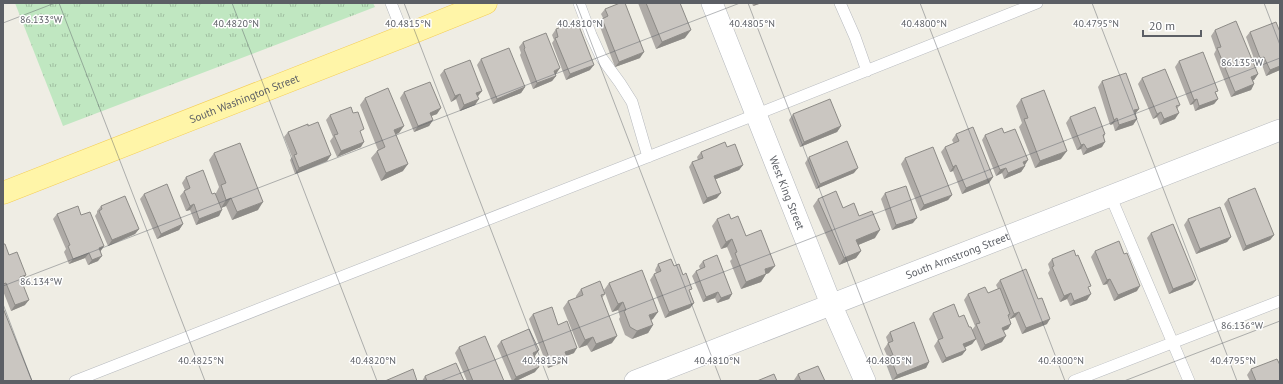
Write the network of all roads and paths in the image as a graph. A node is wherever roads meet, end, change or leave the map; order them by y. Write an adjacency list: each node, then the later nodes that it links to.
1 (391, 3): 7 (lane)
2 (486, 3): 7 (main road, South Washington Street)
3 (579, 3): 11 (lane)
4 (712, 3): 9 (street, West King Street)
5 (840, 3): 8 (lane)
6 (1037, 3): 8 (lane)
7 (404, 36): 12 (main road, South Washington Street)
8 (867, 71): 9 (lane)
9 (757, 114): 11 (lane); 15 (street, West King Street)
10 (1280, 130): 13 (street, South Armstrong Street)
11 (648, 157): 17 (lane)
12 (3, 193)
13 (1110, 196): 15 (street, South Armstrong Street); 16 (lane)
14 (1280, 301): 16 (lane)
15 (832, 304): 18 (street, South Armstrong Street); 19 (street, West King Street)
16 (1172, 343): 20 (lane); 21 (lane)
17 (75, 381)
18 (635, 381)
19 (865, 381)
20 (1074, 381)
21 (1189, 381)

